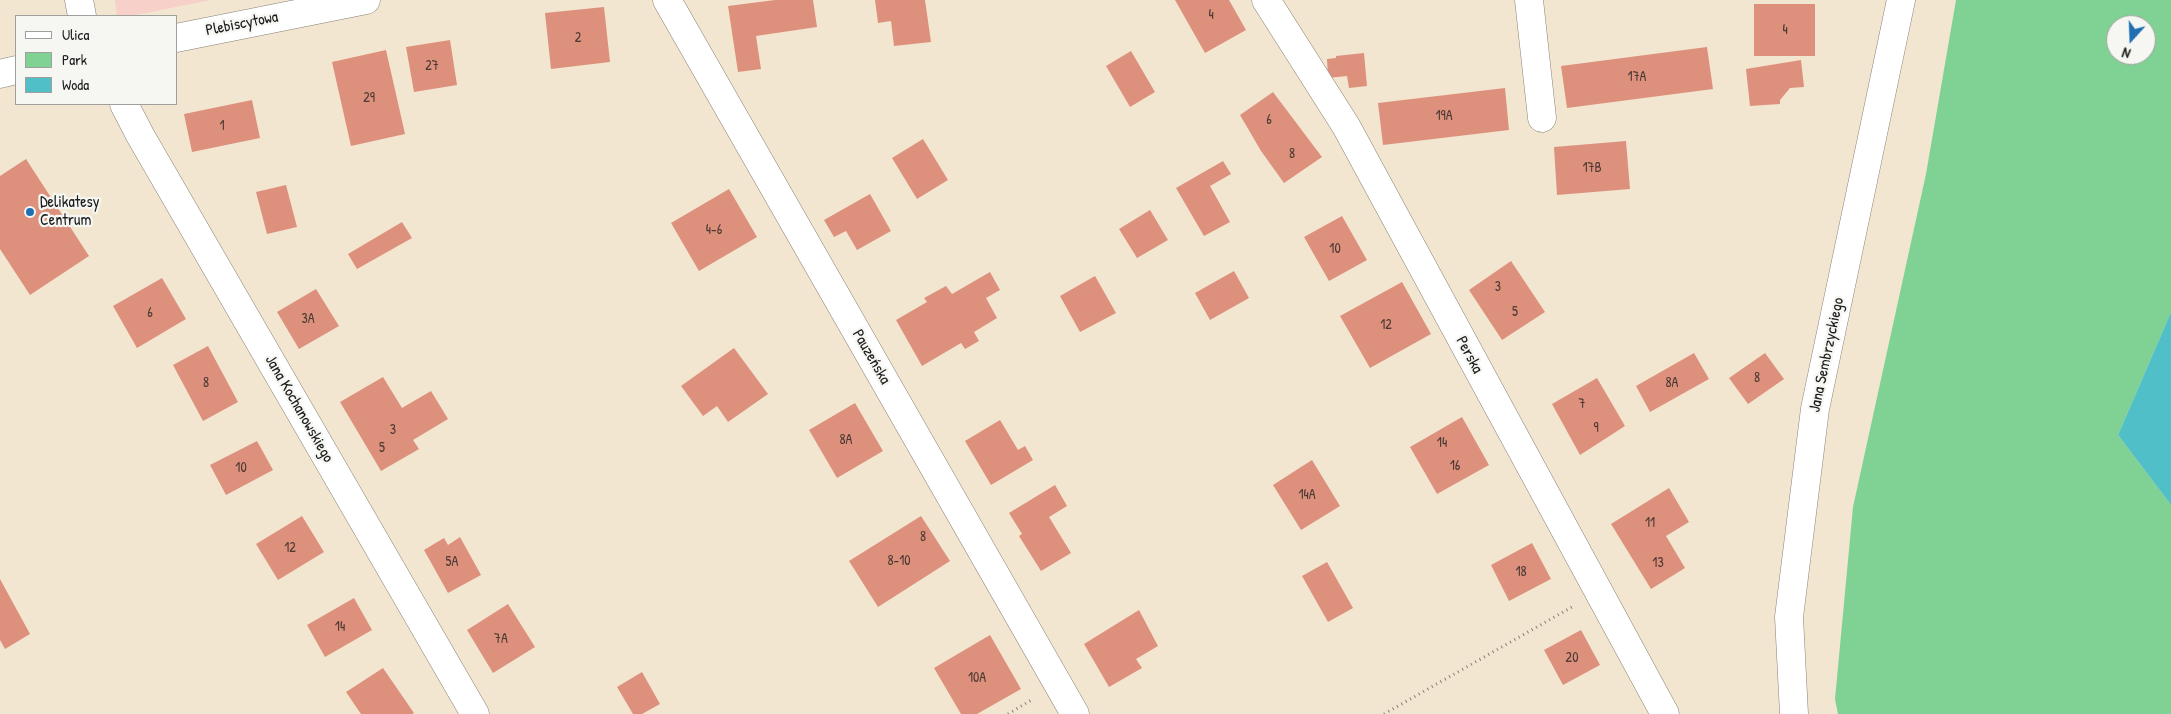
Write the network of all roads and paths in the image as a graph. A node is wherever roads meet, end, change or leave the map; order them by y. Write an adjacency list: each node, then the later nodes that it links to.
1 (79, 0): 7 (street)
2 (366, 0): 8 (street, Plebiscytowa)
3 (667, 0): 15 (street, Pauzeńska)
4 (1266, 0): 13 (street, Perska)
5 (1529, 0): 12 (street)
6 (1901, 0): 18 (street, Jana Sembrzyckiego)
7 (82, 15)
8 (178, 38)
9 (15, 70): 10 (street)
10 (0, 74)
11 (125, 105): 14 (street, Jana Kochanowskiego)
12 (1542, 118)
13 (1598, 592): 16 (path); 17 (street, Perska)
14 (475, 714)
15 (1075, 714)
16 (1384, 714)
17 (1665, 714)
18 (1794, 714)

